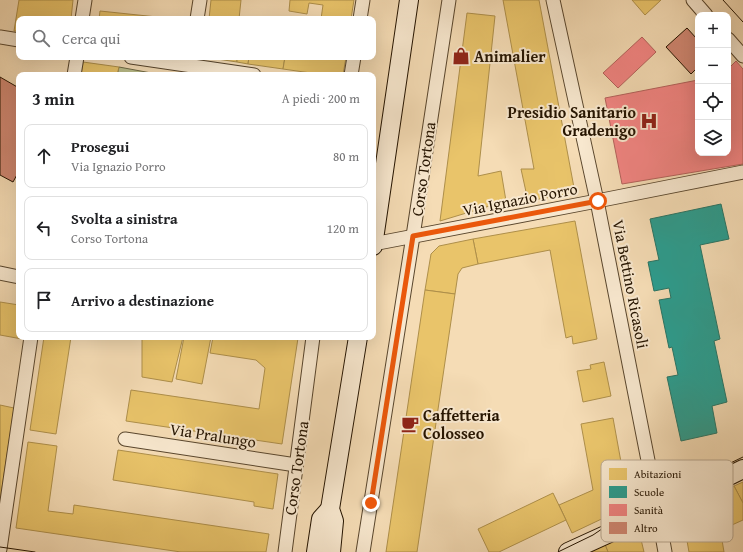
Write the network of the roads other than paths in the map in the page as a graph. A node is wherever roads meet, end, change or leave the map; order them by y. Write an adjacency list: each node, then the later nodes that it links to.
1 (85, 0): 9 (street)
2 (200, 0): 10 (street)
3 (363, 0): 11 (street)
4 (409, 0): 25 (main road)
5 (449, 0): 26 (street, Corso Tortona)
6 (553, 0): 24 (street, Via Bettino Ricasoli)
7 (693, 0): 8 (street)
8 (703, 12)
9 (82, 16)
10 (198, 16)
11 (360, 16)
12 (0, 37): 13 (street)
13 (16, 40)
14 (731, 42): 15 (street)
15 (743, 56)
16 (76, 60): 20 (street)
17 (177, 60): 19 (street)
18 (354, 60): 22 (street)
19 (192, 61): 21 (street)
20 (74, 72)
21 (241, 72)
22 (352, 72)
23 (743, 172): 24 (street, Via Ignazio Porro)
24 (598, 201): 26 (street, Via Ignazio Porro); 34 (street, Via Bettino Ricasoli)
25 (376, 225)
26 (413, 236): 27 (street, Via Ignazio Porro); 45 (street, Corso Tortona)
27 (376, 244)
28 (0, 273): 29 (street)
29 (16, 276)
30 (31, 340): 41 (street)
31 (313, 340): 35 (street, Corso Tortona)
32 (358, 340): 38 (main road, Corso Tortona)
33 (125, 439): 35 (street, Via Pralungo)
34 (648, 460)
35 (296, 465): 42 (street, Corso Tortona)
36 (743, 469): 37 (main road)
37 (733, 474)
38 (330, 509): 43 (main road, Corso Tortona); 44 (main road, Corso Tortona)
39 (601, 537): 46 (main road)
40 (663, 542): 47 (street, Via Bettino Ricasoli)
41 (0, 551)
42 (285, 552)
43 (316, 552)
44 (331, 552)
45 (363, 552)
46 (568, 552)
47 (665, 552)

